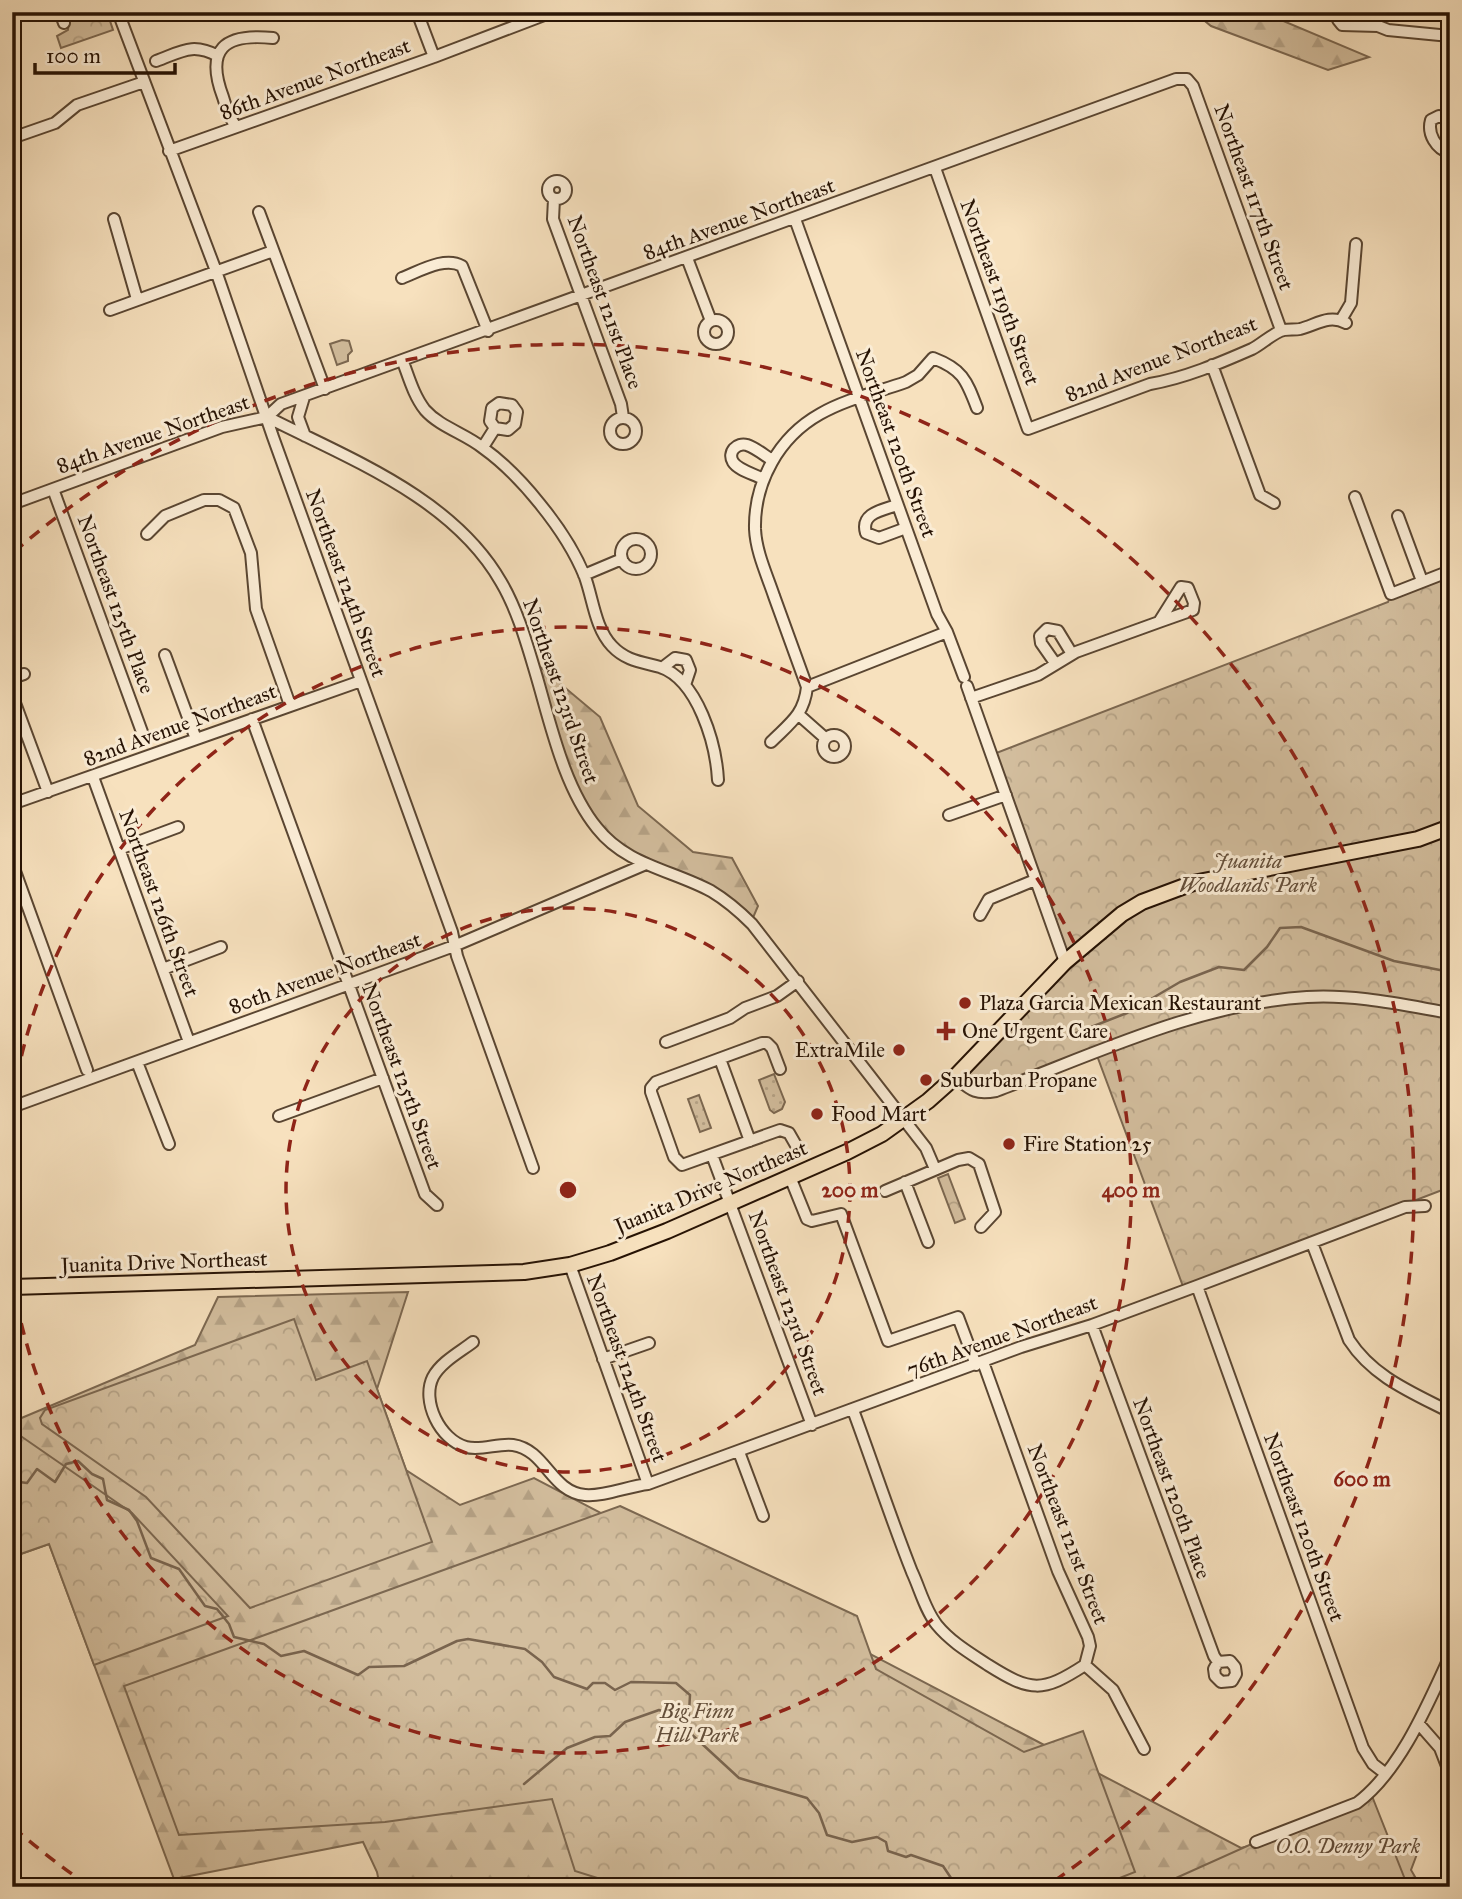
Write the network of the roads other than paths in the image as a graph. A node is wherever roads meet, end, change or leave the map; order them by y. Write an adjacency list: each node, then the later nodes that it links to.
1 (118, 12): 13 (street, Northeast 124th Street)
2 (417, 12): 10 (street)
3 (552, 12): 10 (street, 86th Avenue Northeast)
4 (1337, 12): 6 (street)
5 (1359, 12): 6 (street)
6 (1378, 26): 7 (street)
7 (1450, 36)
8 (272, 38): 9 (street)
9 (218, 56): 11 (street); 15 (street)
10 (434, 57): 15 (street, 86th Avenue Northeast)
11 (156, 61)
12 (1187, 79): 19 (street, 84th Avenue Northeast); 33 (street, Northeast 117th Street)
13 (144, 82): 16 (street); 17 (street, Northeast 124th Street)
14 (1450, 121): 18 (street)
15 (236, 127): 17 (street, 86th Avenue Northeast)
16 (12, 138)
17 (169, 151): 27 (street, Northeast 124th Street)
18 (1450, 153)
19 (935, 168): 23 (street, 84th Avenue Northeast); 44 (street, Northeast 119th Street)
20 (554, 200): 29 (street, Northeast 121st Place)
21 (259, 212): 25 (street)
22 (114, 219): 30 (street)
23 (795, 219): 26 (street, 84th Avenue Northeast); 39 (street, Northeast 120th Street)
24 (1356, 244): 33 (street, 82nd Avenue Northeast)
25 (273, 251): 27 (street); 37 (street)
26 (687, 258): 29 (street, 84th Avenue Northeast); 32 (street)
27 (216, 271): 30 (street); 41 (street, Northeast 124th Street)
28 (402, 278): 34 (street)
29 (581, 296): 34 (street, 84th Avenue Northeast); 42 (street, Northeast 121st Place)
30 (136, 299): 31 (street)
31 (110, 310)
32 (711, 321)
33 (1281, 330): 36 (street, 82nd Avenue Northeast)
34 (488, 331): 35 (street, 84th Avenue Northeast)
35 (403, 362): 37 (street, 84th Avenue Northeast); 46 (street)
36 (1212, 365): 44 (street, 82nd Avenue Northeast); 50 (street)
37 (325, 389): 38 (street, 84th Avenue Northeast)
38 (304, 397): 41 (street, 84th Avenue Northeast); 45 (street)
39 (860, 398): 40 (street); 47 (street); 52 (street, Northeast 120th Street)
40 (977, 408)
41 (267, 417): 45 (street, Northeast 123rd Street); 48 (street, 84th Avenue Northeast); 68 (street, Northeast 124th Street)
42 (623, 417)
43 (495, 428): 46 (street)
44 (1028, 429)
45 (305, 436): 90 (street, Northeast 123rd Street)
46 (483, 447): 58 (street)
47 (767, 469): 47 (street); 70 (street)
48 (53, 489): 51 (street, 84th Avenue Northeast); 76 (street, Northeast 125th Place)
49 (1354, 497): 59 (street)
50 (1274, 503)
51 (12, 504)
52 (897, 505): 54 (street, Northeast 120th Street); 54 (street)
53 (1398, 516): 59 (street)
54 (906, 528): 61 (street, Northeast 120th Street)
55 (147, 534): 73 (street)
56 (622, 559): 58 (street)
57 (1450, 571): 59 (street)
58 (584, 575): 65 (street)
59 (1422, 581)
60 (1159, 622): 62 (street)
61 (947, 632): 70 (street); 71 (street, Northeast 120th Street)
62 (1072, 654): 64 (street); 64 (street)
63 (165, 655): 78 (street)
64 (1055, 663): 71 (street)
65 (662, 668): 69 (street); 69 (street)
66 (24, 674): 67 (street)
67 (12, 678)
68 (361, 681): 73 (street, 82nd Avenue Northeast); 93 (street, Northeast 124th Street)
69 (685, 685): 81 (street)
70 (807, 687): 74 (street)
71 (967, 687): 83 (street, Northeast 120th Street)
72 (12, 695): 82 (street)
73 (290, 705): 75 (street, 82nd Avenue Northeast)
74 (799, 715): 77 (street); 79 (street)
75 (251, 719): 78 (street, 82nd Avenue Northeast); 98 (street, Northeast 125th Street)
76 (142, 732)
77 (825, 738)
78 (196, 739): 80 (street, 82nd Avenue Northeast)
79 (771, 742)
80 (93, 777): 82 (street, 82nd Avenue Northeast); 88 (street, Northeast 126th Street)
81 (718, 780)
82 (48, 792): 84 (street, 82nd Avenue Northeast)
83 (1006, 795): 85 (street); 91 (street, Northeast 120th Street)
84 (12, 804)
85 (949, 816)
86 (178, 827): 88 (street)
87 (1450, 827): 95 (main road, Juanita Drive Northeast)
88 (119, 849): 96 (street, Northeast 126th Street)
89 (12, 863): 105 (street)
90 (646, 864): 93 (street, 80th Avenue Northeast); 97 (street, Northeast 123rd Street)
91 (1035, 880): 92 (street); 95 (street, Northeast 120th Street)
92 (980, 915)
93 (454, 946): 98 (street, 80th Avenue Northeast); 115 (street, Northeast 124th Street)
94 (221, 947): 96 (street)
95 (1065, 962): 106 (main road, Juanita Drive Northeast)
96 (163, 969): 100 (street, Northeast 126th Street)
97 (797, 981): 101 (street); 110 (street, Northeast 123rd Street)
98 (348, 984): 100 (street, 80th Avenue Northeast); 107 (street, Northeast 125th Street)
99 (1450, 1013): 106 (street)
100 (190, 1042): 103 (street, 80th Avenue Northeast)
101 (666, 1042)
102 (720, 1059): 104 (street); 111 (street); 114 (street)
103 (137, 1062): 108 (street, 80th Avenue Northeast); 112 (street)
104 (780, 1069)
105 (87, 1070)
106 (955, 1077): 110 (main road, Juanita Drive Northeast)
107 (383, 1078): 109 (street); 121 (street, Northeast 125th Street)
108 (12, 1107)
109 (279, 1116)
110 (903, 1119): 116 (street, Northeast 123rd Street); 117 (main road, Juanita Drive Northeast)
111 (750, 1141): 113 (street); 114 (street)
112 (169, 1144)
113 (797, 1147)
114 (712, 1155): 120 (street, Northeast 123rd Street)
115 (533, 1168)
116 (935, 1169): 118 (street); 123 (street)
117 (790, 1177): 120 (main road, Juanita Drive Northeast); 133 (street, Northeast 121st Street)
118 (905, 1182): 119 (street); 124 (street)
119 (885, 1191)
120 (730, 1203): 126 (main road, Juanita Drive Northeast); 136 (street, Northeast 123rd Street)
121 (437, 1205)
122 (1425, 1206): 125 (street, 76th Avenue Northeast)
123 (981, 1227)
124 (928, 1242)
125 (1312, 1243): 127 (street, 76th Avenue Northeast); 135 (street)
126 (570, 1265): 128 (main road, Juanita Drive Northeast); 132 (street, Northeast 124th Street)
127 (1197, 1286): 129 (street, 76th Avenue Northeast); 145 (street, Northeast 120th Street)
128 (12, 1287)
129 (1092, 1325): 133 (street, 76th Avenue Northeast); 141 (street, Northeast 120th Place)
130 (473, 1342): 138 (street, 76th Avenue Northeast)
131 (649, 1343): 132 (street)
132 (603, 1359): 138 (street, Northeast 124th Street)
133 (979, 1364): 134 (street, 76th Avenue Northeast); 142 (street, Northeast 121st Street)
134 (853, 1410): 136 (street, 76th Avenue Northeast); 142 (street)
135 (1450, 1412)
136 (812, 1425): 137 (street, 76th Avenue Northeast)
137 (738, 1452): 138 (street, 76th Avenue Northeast); 139 (street)
138 (648, 1484)
139 (763, 1516)
140 (1450, 1656): 143 (street)
141 (1219, 1662)
142 (1085, 1665): 144 (street)
143 (1419, 1724): 145 (street); 146 (street)
144 (1144, 1749)
145 (1386, 1774): 147 (street)
146 (1450, 1774)
147 (1256, 1842)

